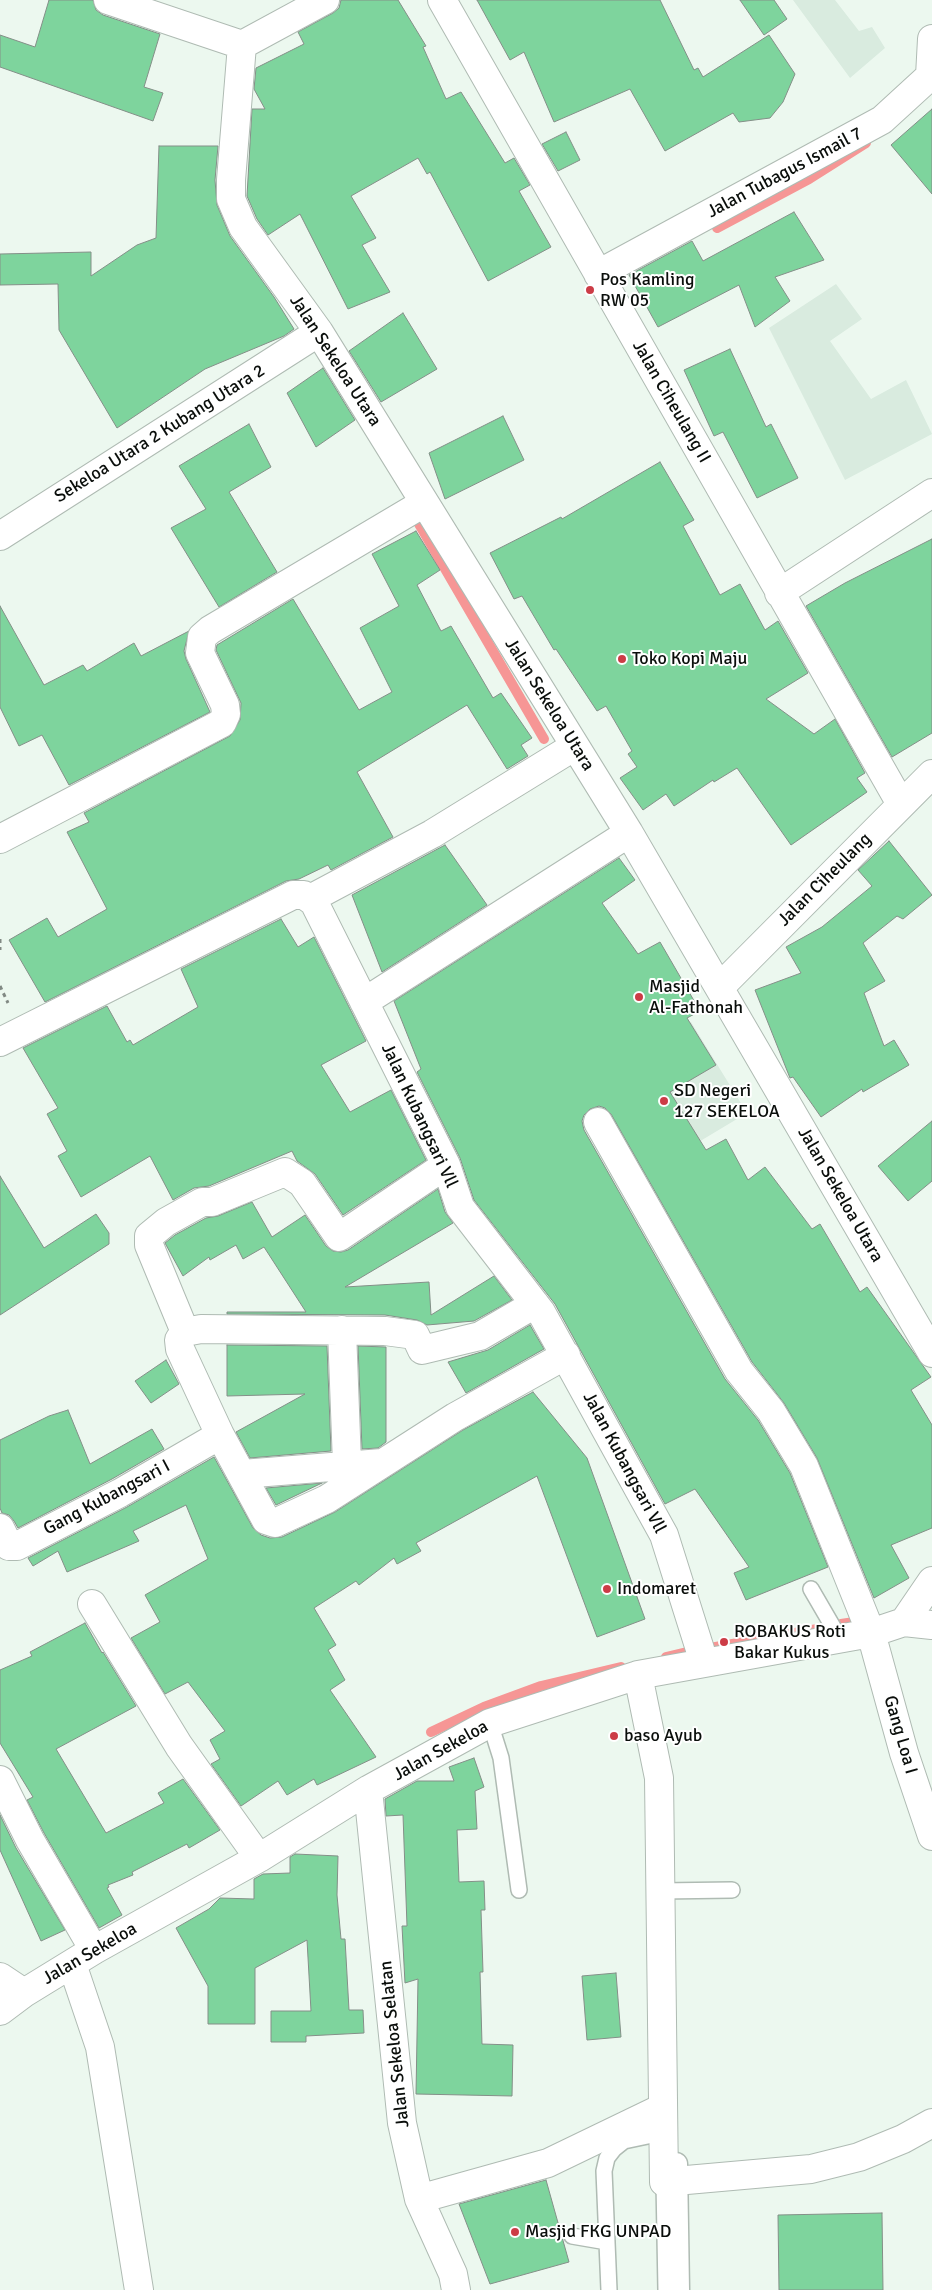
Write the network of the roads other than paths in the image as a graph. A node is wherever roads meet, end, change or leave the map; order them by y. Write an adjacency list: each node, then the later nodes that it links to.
1 (108, 0): 5 (street)
2 (325, 0): 5 (street)
3 (442, 0): 7 (street, Jalan Ciheulang II)
4 (932, 39): 6 (street, Jalan Tubagus Ismail 7)
5 (242, 46): 8 (street, Jalan Sekeloa Utara)
6 (931, 77): 7 (street, Jalan Tubagus Ismail 7)
7 (598, 274): 12 (street, Jalan Ciheulang II)
8 (320, 332): 10 (street, Jalan Sekeloa Utara); 11 (street, Sekeloa Utara 2 Kubang Utara 2)
9 (932, 493): 12 (street)
10 (424, 503): 13 (street, Jalan Sekeloa Utara); 17 (street)
11 (0, 536)
12 (779, 593): 15 (street, Jalan Ciheulang II)
13 (575, 746): 16 (street, Jalan Sekeloa Utara); 18 (street)
14 (932, 774): 15 (street, Jalan Ciheulang)
15 (901, 804): 19 (street, Jalan Ciheulang)
16 (629, 834): 19 (street, Jalan Sekeloa Utara); 20 (street)
17 (0, 839)
18 (310, 899): 20 (street, Jalan Kubangsari Vll); 21 (street)
19 (720, 988): 27 (street, Jalan Sekeloa Utara)
20 (364, 1002): 23 (street, Jalan Kubangsari Vll)
21 (0, 1042)
22 (598, 1122): 39 (street, Gang Loa I)
23 (446, 1165): 24 (street, Jalan Kubangsari Vll); 26 (street)
24 (535, 1304): 25 (street); 28 (street, Jalan Kubangsari Vll)
25 (342, 1330): 26 (street); 31 (street)
26 (185, 1332): 29 (street)
27 (932, 1353)
28 (566, 1355): 30 (street); 41 (street, Jalan Kubangsari Vll)
29 (220, 1435): 32 (street); 33 (street, Gang Kubangsari I)
30 (382, 1463): 31 (street); 32 (street)
31 (347, 1464): 32 (street)
32 (242, 1474)
33 (0, 1528)
34 (932, 1581): 37 (street)
35 (811, 1589): 40 (lane)
36 (92, 1604): 47 (street)
37 (904, 1622): 38 (street, Jalan Sekeloa); 39 (street, Jalan Sekeloa)
38 (932, 1625)
39 (871, 1633): 40 (street, Jalan Sekeloa); 46 (street, Gang Loa I)
40 (840, 1638): 41 (street, Jalan Sekeloa)
41 (704, 1662): 42 (street, Jalan Sekeloa)
42 (638, 1676): 43 (street, Jalan Sekeloa); 50 (street)
43 (490, 1723): 45 (street, Jalan Sekeloa); 48 (lane)
44 (0, 1780): 51 (street)
45 (368, 1790): 47 (street, Jalan Sekeloa); 58 (street, Jalan Sekeloa Selatan)
46 (932, 1836)
47 (259, 1858): 51 (street, Jalan Sekeloa)
48 (519, 1890)
49 (732, 1890): 50 (lane)
50 (667, 1891): 55 (street); 57 (street)
51 (83, 1957): 53 (street, Jalan Sekeloa); 61 (street)
52 (0, 1977): 53 (street)
53 (24, 1992): 54 (street, Jalan Sekeloa)
54 (0, 2011)
55 (662, 2121): 57 (street); 58 (street); 60 (lane)
56 (932, 2123): 57 (street)
57 (670, 2182): 64 (lane); 65 (street)
58 (419, 2199): 62 (street, Jalan Sekeloa Selatan)
59 (572, 2236): 60 (lane)
60 (607, 2242): 63 (lane)
61 (139, 2290)
62 (456, 2290)
63 (609, 2290)
64 (666, 2290)
65 (678, 2290)

